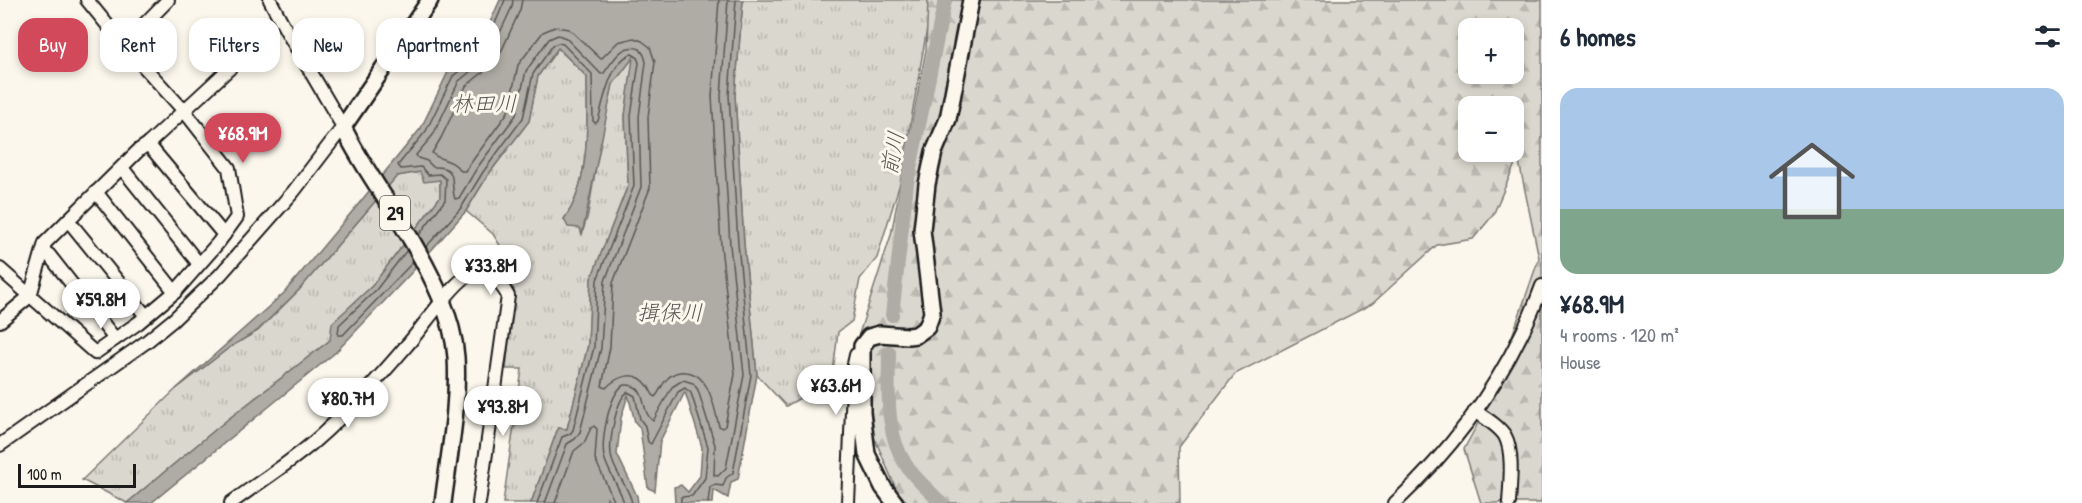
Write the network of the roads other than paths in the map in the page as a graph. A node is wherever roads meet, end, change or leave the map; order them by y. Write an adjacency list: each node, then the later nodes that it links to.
1 (87, 0): 6 (street)
2 (168, 0): 7 (street)
3 (270, 0): 11 (street)
4 (430, 0): 11 (main road)
5 (971, 0): 27 (main road)
6 (102, 18)
7 (150, 18)
8 (148, 72): 10 (street)
9 (227, 72): 10 (street)
10 (183, 111): 12 (street); 16 (street)
11 (345, 131): 23 (main road, 29); 29 (street)
12 (148, 144): 13 (street); 16 (street)
13 (122, 168): 14 (street); 18 (street)
14 (96, 192): 15 (street); 21 (street)
15 (68, 220): 17 (street); 24 (street)
16 (224, 235): 18 (street)
17 (42, 251): 22 (street); 26 (street)
18 (199, 264): 21 (street)
19 (0, 269): 22 (street)
20 (1542, 286): 28 (street)
21 (176, 292): 24 (street)
22 (30, 296): 25 (street); 26 (street)
23 (440, 297): 30 (street); 31 (main road, 29); 32 (street)
24 (146, 316): 26 (street)
25 (0, 321)
26 (115, 339)
27 (861, 354): 33 (street); 34 (main road)
28 (1475, 411): 35 (street); 36 (street)
29 (0, 445)
30 (231, 503)
31 (443, 503)
32 (479, 503)
33 (848, 503)
34 (895, 503)
35 (1395, 503)
36 (1509, 503)

